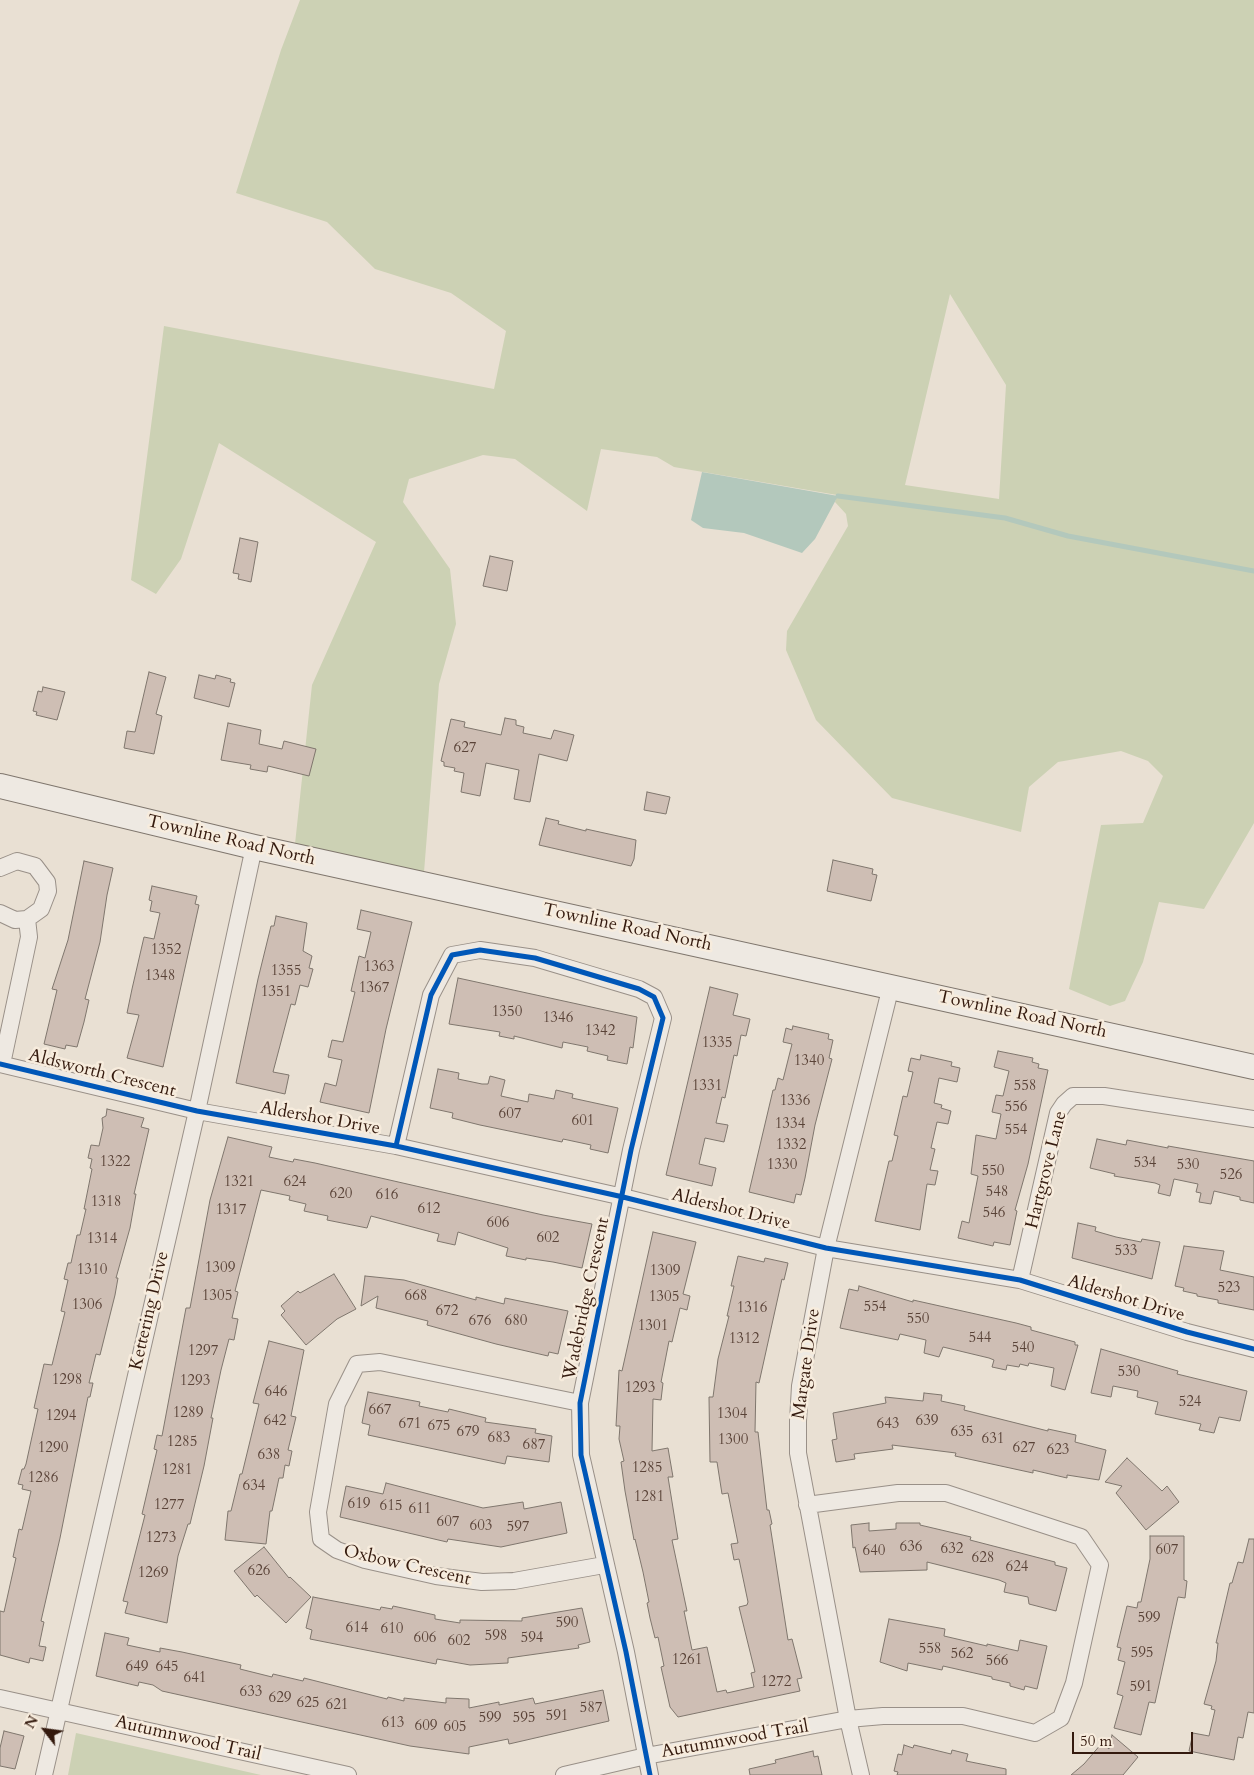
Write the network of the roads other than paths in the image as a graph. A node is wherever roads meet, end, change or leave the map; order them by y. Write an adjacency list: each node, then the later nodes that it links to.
1 (0, 786): 2 (main road, Townline Road North)
2 (254, 847): 6 (main road, Townline Road North); 9 (street, Kettering Drive)
3 (0, 868): 5 (street)
4 (0, 913): 5 (street)
5 (27, 919): 7 (street)
6 (891, 986): 8 (main road, Townline Road North); 13 (street, Margate Drive)
7 (1, 1064): 9 (street, Aldsworth Crescent)
8 (1254, 1067)
9 (197, 1111): 11 (street, Aldershot Drive); 20 (street, Kettering Drive)
10 (1254, 1119): 14 (street, Hartgrove Lane)
11 (396, 1146): 12 (street, Aldershot Drive); 12 (street, Wadebridge Crescent)
12 (623, 1197): 13 (street, Aldershot Drive); 16 (street, Wadebridge Crescent)
13 (826, 1248): 14 (street, Aldershot Drive); 17 (street, Margate Drive)
14 (1020, 1280): 15 (street, Aldershot Drive)
15 (1254, 1349)
16 (580, 1403): 18 (street, Wadebridge Crescent); 18 (street, Oxbow Crescent)
17 (807, 1505): 21 (street, Margate Drive); 21 (street, Autumnwood Trail)
18 (604, 1565): 22 (street, Wadebridge Crescent)
19 (0, 1698): 20 (street)
20 (58, 1710): 23 (street, Kettering Drive); 24 (street, Autumnwood Trail)
21 (848, 1719): 22 (street, Autumnwood Trail); 27 (street, Margate Drive)
22 (646, 1756): 25 (street, Autumnwood Trail); 26 (street, Wadebridge Crescent)
23 (44, 1775)
24 (348, 1775)
25 (564, 1775)
26 (650, 1775)
27 (861, 1775)

